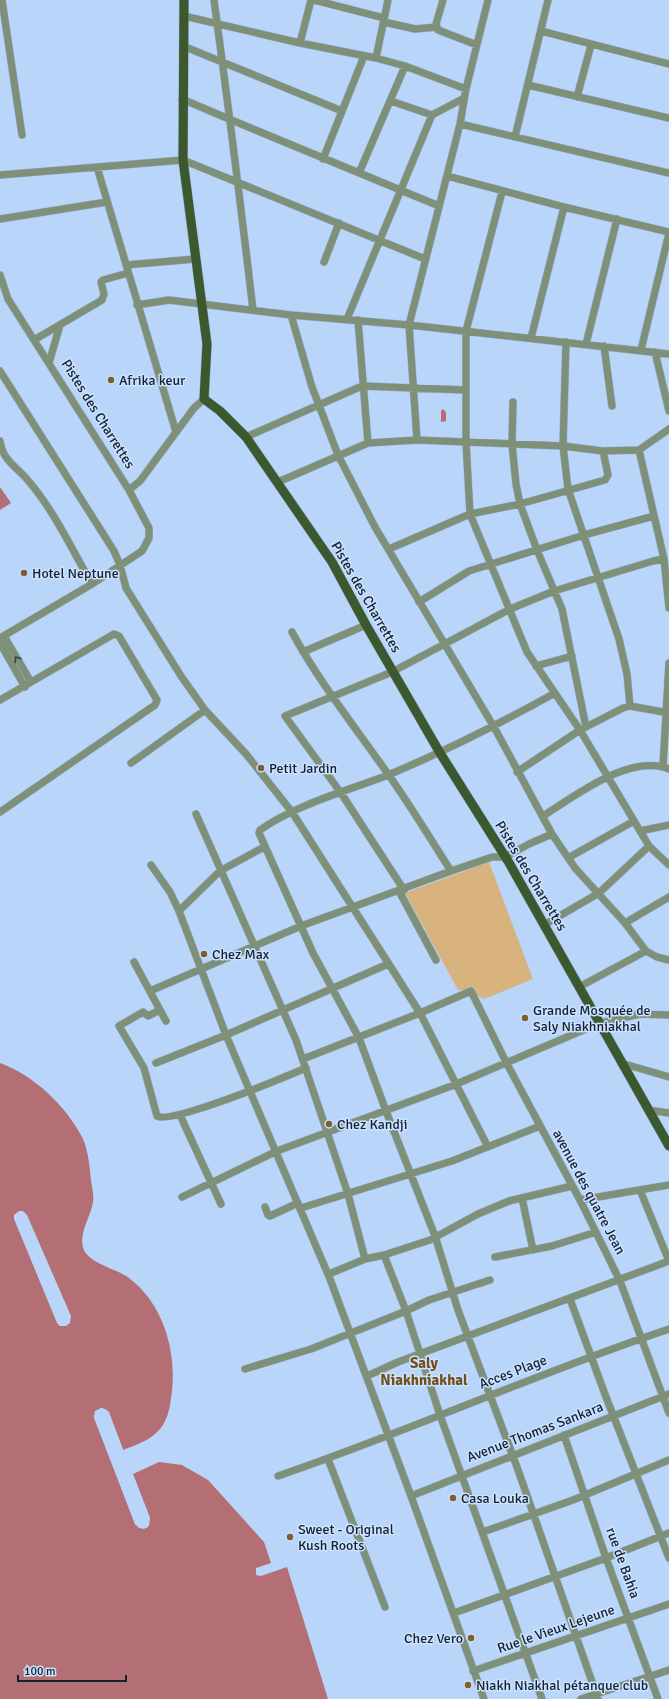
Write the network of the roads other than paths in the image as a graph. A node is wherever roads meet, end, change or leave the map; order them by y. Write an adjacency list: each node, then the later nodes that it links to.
1 (2, 0): 14 (street)
2 (184, 0): 11 (main road)
3 (214, 0): 13 (street)
4 (311, 0): 17 (street)
5 (314, 0): 12 (street)
6 (388, 0): 12 (street)
7 (443, 0): 15 (street)
8 (479, 0): 10 (street)
9 (548, 0): 16 (street)
10 (488, 1): 18 (street)
11 (184, 16): 13 (street); 20 (main road)
12 (384, 20): 15 (street); 22 (street)
13 (217, 24): 17 (street); 23 (street)
14 (3, 26): 37 (street)
15 (437, 27): 18 (street)
16 (541, 31): 19 (street); 26 (street)
17 (300, 43): 21 (street)
18 (477, 45): 27 (street)
19 (591, 45): 24 (street); 28 (street)
20 (183, 46): 23 (street); 29 (main road)
21 (364, 56): 22 (street); 32 (street)
22 (376, 58): 25 (street)
23 (221, 62): 32 (street); 35 (street)
24 (669, 64)
25 (405, 66): 27 (street); 31 (street)
26 (528, 85): 28 (street); 38 (street)
27 (466, 89): 30 (street)
28 (577, 97): 34 (street)
29 (182, 98): 35 (street); 40 (main road)
30 (464, 98): 33 (street); 36 (street)
31 (391, 101): 33 (street); 42 (street)
32 (342, 111): 39 (street)
33 (432, 115): 47 (street)
34 (669, 118)
35 (229, 120): 39 (street); 46 (street)
36 (460, 124): 38 (street); 45 (street)
37 (22, 135)
38 (515, 137): 43 (street)
39 (323, 159): 42 (street)
40 (183, 160): 41 (street); 46 (street); 57 (main road)
41 (97, 167): 44 (street); 49 (street)
42 (359, 173): 47 (street)
43 (669, 173)
44 (0, 175)
45 (447, 176): 48 (street); 50 (street)
46 (238, 183): 54 (street); 64 (street)
47 (401, 190): 50 (street); 56 (street)
48 (502, 192): 51 (street); 70 (street)
49 (107, 202): 52 (street); 60 (street)
50 (439, 206): 58 (street)
51 (564, 208): 53 (street); 71 (street)
52 (0, 219)
53 (617, 219): 55 (street); 74 (street)
54 (339, 223): 56 (street); 59 (street)
55 (669, 232): 76 (street)
56 (379, 240): 58 (street); 66 (street)
57 (195, 259): 60 (street); 62 (main road)
58 (425, 259): 69 (street)
59 (324, 262)
60 (127, 269): 63 (street); 68 (street)
61 (0, 275): 72 (street, Pistes des Charrettes)
62 (201, 304): 63 (street); 64 (street); 84 (main road)
63 (137, 305): 90 (street)
64 (253, 310): 65 (street)
65 (291, 315): 66 (street); 86 (street)
66 (347, 319): 67 (street)
67 (358, 320): 69 (street); 81 (street)
68 (60, 325): 72 (street); 79 (street)
69 (409, 325): 70 (street); 82 (street)
70 (466, 331): 71 (street); 83 (street)
71 (531, 338): 73 (street)
72 (34, 340): 79 (street, Pistes des Charrettes)
73 (566, 342): 74 (street); 97 (street)
74 (586, 344): 75 (street)
75 (604, 346): 76 (street); 87 (street)
76 (641, 350): 77 (street)
77 (655, 352): 78 (street); 88 (street)
78 (669, 354)
79 (49, 364): 104 (street, Pistes des Charrettes)
80 (0, 371): 113 (street)
81 (362, 386): 82 (street); 86 (street); 94 (street)
82 (413, 388): 83 (street); 92 (street)
83 (466, 390): 95 (street)
84 (204, 399): 90 (street, Pistes des Charrettes); 91 (main road, Pistes des Charrettes)
85 (513, 402): 96 (street)
86 (318, 405): 91 (street); 101 (street)
87 (612, 406)
88 (669, 411)
89 (669, 429): 98 (street)
90 (176, 432): 104 (street, Pistes des Charrettes)
91 (246, 437): 102 (main road, Pistes des Charrettes)
92 (417, 440): 94 (street); 95 (street)
93 (0, 441): 99 (street)
94 (368, 442): 101 (street)
95 (466, 442): 96 (street); 106 (street)
96 (512, 444): 97 (street); 105 (street)
97 (563, 446): 100 (street); 103 (street)
98 (639, 450): 100 (street); 107 (street)
99 (0, 451): 116 (street)
100 (603, 451): 103 (street)
101 (338, 455): 102 (street); 109 (street)
102 (278, 482): 121 (main road, Pistes des Charrettes)
103 (568, 489): 105 (street); 108 (street)
104 (129, 490): 113 (street)
105 (520, 504): 106 (street); 110 (street)
106 (470, 514): 109 (street); 112 (street)
107 (654, 516): 108 (street); 111 (street)
108 (584, 535): 110 (street); 115 (street)
109 (389, 550): 118 (street)
110 (537, 550): 112 (street); 117 (street)
111 (664, 559): 114 (street); 115 (street)
112 (492, 564): 118 (street); 120 (street)
113 (120, 565): 116 (street); 136 (street)
114 (667, 569): 119 (street)
115 (599, 578): 117 (street); 135 (street)
116 (92, 584): 123 (street)
117 (554, 591): 120 (street); 126 (street)
118 (418, 602): 124 (street)
119 (669, 608)
120 (510, 609): 124 (street); 128 (street)
121 (366, 625): 125 (street); 129 (main road, Pistes des Charrettes)
122 (292, 632): 125 (street)
123 (1, 639): 130 (street, one-way to 123); 131 (street)
124 (445, 644): 129 (street); 138 (street)
125 (303, 652): 133 (street)
126 (572, 656): 128 (street); 139 (street)
127 (669, 663): 137 (street)
128 (536, 666): 132 (street)
129 (392, 672): 133 (street); 140 (main road, Pistes des Charrettes)
130 (31, 682): 131 (street); 147 (street)
131 (25, 687): 134 (street)
132 (555, 693): 138 (street); 139 (street)
133 (333, 697): 144 (street); 146 (street)
134 (0, 700)
135 (630, 706): 137 (street); 139 (street)
136 (205, 710): 141 (street); 148 (street)
137 (668, 713): 142 (street)
138 (494, 727): 140 (street); 143 (street)
139 (583, 729): 143 (street); 145 (street)
140 (440, 753): 144 (street); 157 (main road, Pistes des Charrettes)
141 (131, 763)
142 (666, 767): 145 (street)
143 (517, 772): 150 (street)
144 (388, 774): 146 (street); 162 (street)
145 (607, 776): 150 (street); 151 (street)
146 (341, 793): 148 (street); 163 (street)
147 (0, 812)
148 (292, 812): 156 (street); 166 (street)
149 (196, 814): 161 (street)
150 (543, 816): 154 (street)
151 (634, 821): 153 (street); 158 (street)
152 (669, 825): 153 (street)
153 (640, 832): 155 (street)
154 (552, 834): 157 (street); 158 (street)
155 (649, 846): 160 (street); 164 (street)
156 (264, 847): 161 (street); 170 (street)
157 (505, 857): 162 (street); 169 (main road, Pistes des Charrettes)
158 (568, 858): 164 (street)
159 (151, 865): 167 (street)
160 (669, 865)
161 (220, 870): 167 (street); 171 (street)
162 (451, 871): 163 (street)
163 (401, 890): 166 (street); 173 (street)
164 (599, 894): 168 (street); 169 (street)
165 (669, 897): 168 (street)
166 (354, 908): 170 (street); 176 (street)
167 (179, 912): 177 (street)
168 (625, 923): 172 (street)
169 (544, 925): 178 (main road, Pistes des Charrettes)
170 (301, 926): 171 (street); 179 (street)
171 (255, 947): 177 (street); 182 (street)
172 (646, 951): 174 (street); 178 (street)
173 (436, 960)
174 (669, 960)
175 (134, 962): 180 (street)
176 (388, 964): 179 (street); 183 (street)
177 (201, 970): 180 (street); 187 (street)
178 (580, 987): 186 (main road, Pistes des Charrettes)
179 (332, 989): 182 (street); 188 (street)
180 (150, 991): 181 (street)
181 (160, 1010): 185 (street); 200 (street)
182 (283, 1010): 187 (street); 189 (street)
183 (420, 1013): 188 (street); 192 (street, avenue des quatre Jean); 195 (street)
184 (669, 1015): 186 (street)
185 (166, 1021)
186 (600, 1023): 191 (main road, Pistes des Charrettes); 192 (street)
187 (226, 1035): 190 (street); 196 (street)
188 (359, 1038): 189 (street); 198 (street)
189 (303, 1059): 193 (street)
190 (156, 1063)
191 (621, 1063): 194 (street); 197 (main road, Pistes des Charrettes)
192 (507, 1064): 195 (street); 201 (street, avenue des quatre Jean)
193 (306, 1068): 196 (street); 202 (street)
194 (669, 1078)
195 (454, 1084): 198 (street); 204 (street)
196 (250, 1091): 200 (street); 205 (street)
197 (648, 1110): 199 (street); 203 (main road, Pistes des Charrettes)
198 (386, 1111): 202 (street); 206 (street)
199 (669, 1113)
200 (180, 1115): 207 (street)
201 (540, 1126): 204 (street); 209 (street, avenue des quatre Jean)
202 (327, 1132): 205 (street); 211 (street)
203 (669, 1146)
204 (488, 1147): 206 (street)
205 (277, 1151): 207 (street); 216 (street)
206 (412, 1174): 211 (street); 219 (street)
207 (212, 1183): 212 (street); 215 (street)
208 (669, 1185): 210 (street)
209 (572, 1186): 213 (street); 214 (street, avenue des quatre Jean)
210 (640, 1190): 214 (street); 224 (street)
211 (348, 1194): 216 (street); 223 (street)
212 (182, 1196)
213 (522, 1198): 219 (street); 220 (street)
214 (580, 1200): 218 (street, avenue des quatre Jean)
215 (221, 1204)
216 (299, 1206): 217 (street); 225 (street)
217 (265, 1207)
218 (596, 1232): 220 (street); 227 (street, avenue des quatre Jean)
219 (435, 1236): 221 (street); 228 (street)
220 (533, 1250): 222 (street)
221 (384, 1255): 223 (street); 230 (street)
222 (495, 1257)
223 (365, 1259): 225 (street)
224 (669, 1261): 227 (street)
225 (328, 1274): 232 (street)
226 (490, 1280): 228 (street)
227 (620, 1281): 229 (street); 234 (street, avenue des quatre Jean)
228 (452, 1291): 230 (street); 233 (street)
229 (570, 1300): 233 (street); 236 (street)
230 (406, 1311): 232 (street); 235 (street)
231 (669, 1329): 234 (street, Acces Plage)
232 (351, 1332): 237 (street); 238 (street)
233 (468, 1338): 235 (street); 240 (street)
234 (641, 1339): 236 (street, Acces Plage); 241 (street, avenue des quatre Jean)
235 (420, 1355): 238 (street); 243 (street)
236 (591, 1356): 240 (street, Acces Plage); 244 (street)
237 (246, 1369)
238 (367, 1376): 246 (street)
239 (669, 1394): 241 (street, Avenue Thomas Sankara)
240 (491, 1395): 243 (street, Acces Plage); 247 (street)
241 (662, 1396): 242 (street, avenue des quatre Jean); 244 (street, Avenue Thomas Sankara)
242 (669, 1413)
243 (440, 1415): 246 (street, Acces Plage); 251 (street)
244 (613, 1415): 245 (street, Avenue Thomas Sankara); 250 (street)
245 (564, 1435): 247 (street, Avenue Thomas Sankara); 253 (street, rue de Bahia)
246 (388, 1436): 248 (street, Acces Plage); 254 (street)
247 (512, 1455): 251 (street, Avenue Thomas Sankara); 255 (street)
248 (328, 1459): 252 (street, Acces Plage); 264 (street)
249 (669, 1460): 250 (street)
250 (635, 1473): 253 (street); 258 (street)
251 (462, 1474): 254 (street, Avenue Thomas Sankara); 256 (street)
252 (278, 1476)
253 (584, 1494): 255 (street); 259 (street, rue de Bahia)
254 (411, 1496): 265 (street)
255 (533, 1514): 256 (street); 261 (street)
256 (483, 1532): 262 (street)
257 (669, 1533): 258 (street)
258 (661, 1536): 259 (street); 260 (street)
259 (606, 1558): 261 (street); 266 (street, rue de Bahia)
260 (669, 1558)
261 (555, 1576): 262 (street); 267 (street)
262 (505, 1594): 265 (street); 268 (street)
263 (669, 1604): 266 (street, Rue le Vieux Lejeune)
264 (385, 1607)
265 (454, 1613): 270 (street)
266 (629, 1618): 267 (street, Rue le Vieux Lejeune); 271 (street, rue de Bahia)
267 (576, 1635): 268 (street, Rue le Vieux Lejeune); 272 (street)
268 (526, 1652): 270 (street, Rue le Vieux Lejeune); 274 (street)
269 (669, 1670): 271 (street)
270 (473, 1671): 273 (street)
271 (651, 1676): 272 (street); 276 (street, rue de Bahia)
272 (597, 1696): 275 (street)
273 (484, 1699)
274 (542, 1699)
275 (581, 1699)
276 (658, 1699)

